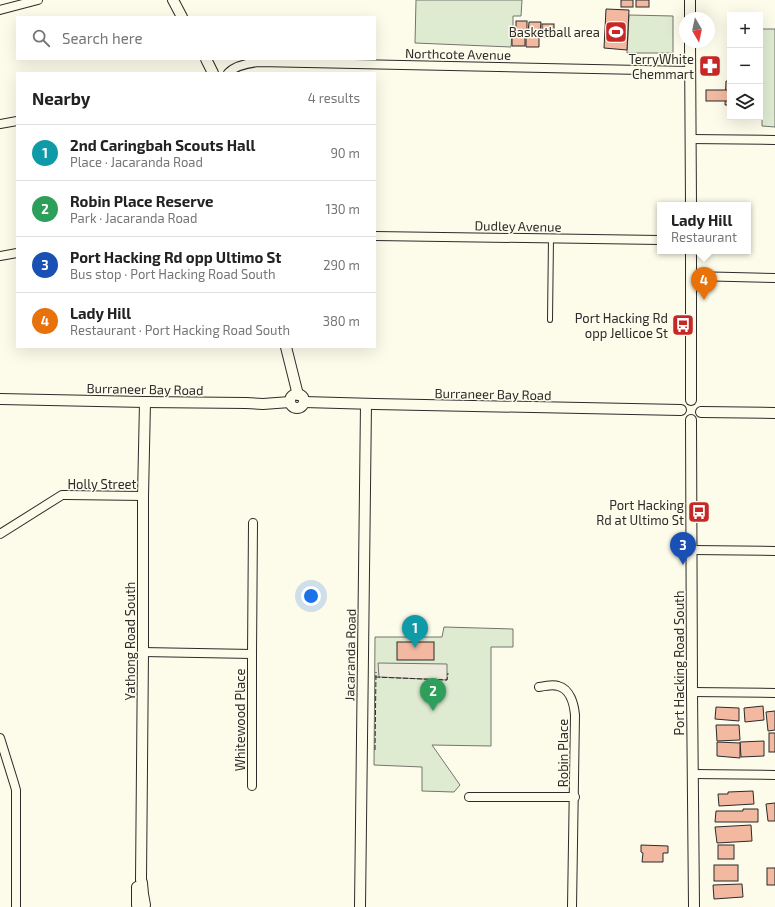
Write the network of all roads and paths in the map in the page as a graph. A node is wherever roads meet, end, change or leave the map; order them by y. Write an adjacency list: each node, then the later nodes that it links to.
1 (38, 0): 4 (street)
2 (173, 0): 6 (street)
3 (690, 0): 5 (street)
4 (0, 10)
5 (690, 12)
6 (181, 16)
7 (690, 48): 9 (street)
8 (206, 60): 10 (street)
9 (690, 71): 11 (street, Northcote Avenue); 14 (street)
10 (212, 72)
11 (229, 72)
12 (16, 121): 13 (street)
13 (0, 124)
14 (690, 139): 15 (street); 16 (street)
15 (775, 140)
16 (691, 202)
17 (376, 236): 18 (street, Dudley Avenue)
18 (551, 238): 19 (street, Dudley Avenue); 25 (lane)
19 (657, 240)
20 (16, 253): 22 (street)
21 (691, 254): 23 (street)
22 (0, 256)
23 (692, 276): 24 (street); 29 (street)
24 (775, 278)
25 (550, 320)
26 (286, 348): 28 (street)
27 (0, 399): 30 (street, Burraneer Bay Road)
28 (297, 399): 30 (street, Burraneer Bay Road); 31 (street, Burraneer Bay Road)
29 (691, 400): 32 (street); 33 (street)
30 (145, 402): 36 (street, Yathong Road South)
31 (366, 404): 32 (street, Burraneer Bay Road); 54 (street, Jacaranda Road)
32 (681, 410): 35 (street)
33 (701, 412): 34 (street); 35 (street)
34 (775, 413)
35 (691, 420): 39 (street, Port Hacking Road South)
36 (144, 496): 38 (street, Holly Street); 41 (street, Yathong Road South)
37 (253, 523): 42 (street, Whitewood Place)
38 (0, 534)
39 (692, 550): 40 (street); 44 (street, Port Hacking Road South)
40 (775, 551)
41 (144, 652): 42 (street, Whitewood Place); 52 (street, Yathong Road South)
42 (252, 654): 49 (street, Whitewood Place)
43 (539, 687): 51 (street, Robin Place)
44 (692, 692): 45 (street); 47 (street, Port Hacking Road South)
45 (775, 693)
46 (0, 738): 53 (street)
47 (693, 774): 48 (street); 56 (street, Port Hacking Road South)
48 (775, 775)
49 (252, 786)
50 (469, 797): 51 (street, Robin Place)
51 (575, 797): 55 (street, Robin Place)
52 (141, 906)
53 (16, 907)
54 (360, 907)
55 (572, 907)
56 (694, 907)

